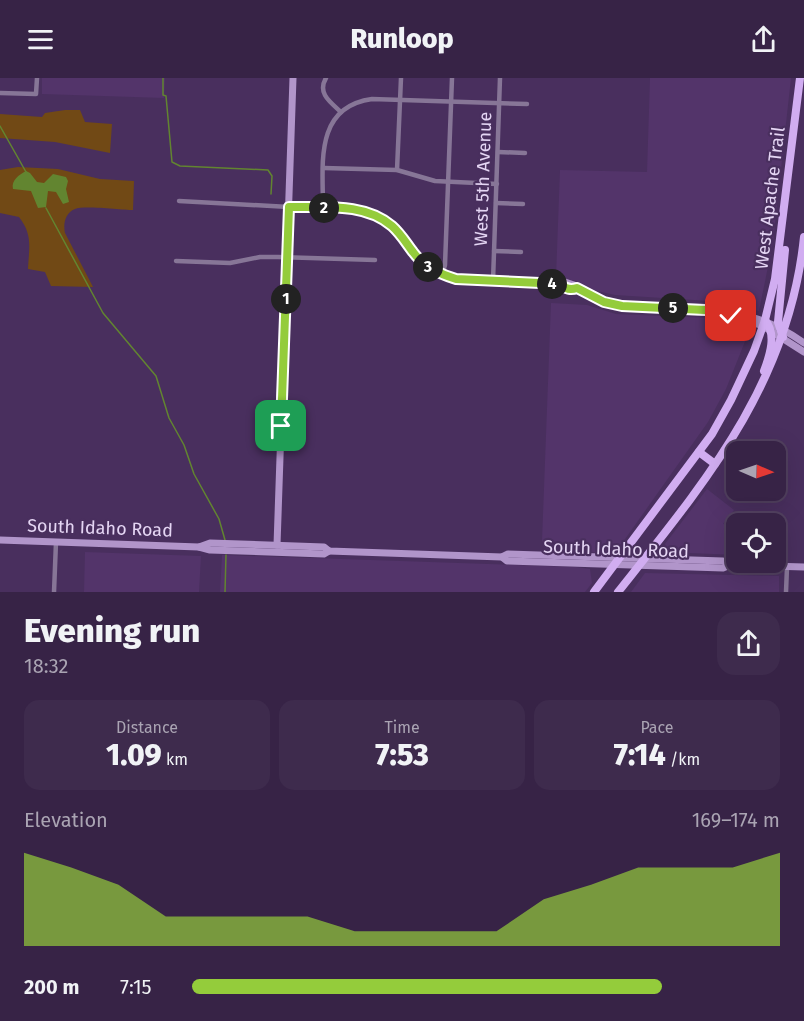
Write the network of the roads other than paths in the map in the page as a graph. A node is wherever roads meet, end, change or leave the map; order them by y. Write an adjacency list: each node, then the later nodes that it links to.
1 (37, 78): 8 (street)
2 (292, 78): 25 (main road)
3 (326, 78): 14 (street)
4 (401, 78): 9 (street)
5 (452, 78): 10 (street)
6 (500, 78): 11 (street, West 5th Avenue)
7 (800, 78): 13 (main road, West Apache Trail)
8 (0, 93)
9 (400, 100): 10 (street); 14 (street); 18 (street)
10 (451, 102): 11 (street); 19 (street)
11 (500, 103): 12 (street); 15 (street, West 5th Avenue)
12 (527, 104)
13 (800, 106): 22 (main road, West Apache Trail)
14 (341, 112): 17 (street)
15 (498, 152): 16 (street); 20 (street, West 5th Avenue)
16 (525, 153)
17 (324, 168): 18 (street); 26 (street)
18 (398, 170): 19 (street)
19 (448, 182): 20 (street); 33 (street)
20 (497, 184): 23 (street, West 5th Avenue)
21 (179, 201): 25 (street)
22 (785, 202): 35 (main road, West Apache Trail); 36 (main road)
23 (496, 203): 24 (street); 28 (street, West 5th Avenue)
24 (523, 204)
25 (289, 207): 26 (main road); 30 (main road)
26 (323, 208): 33 (main road)
27 (804, 237): 36 (main road, West Apache Trail)
28 (494, 251): 29 (street); 34 (street, West 5th Avenue)
29 (522, 252)
30 (287, 257): 31 (street); 32 (street); 44 (main road)
31 (176, 261)
32 (375, 261)
33 (442, 275): 34 (main road)
34 (494, 282): 35 (main road)
35 (764, 323): 36 (main road); 40 (main road, West Apache Trail)
36 (779, 331): 37 (main road); 38 (main road); 39 (main road); 39 (main road)
37 (804, 343)
38 (804, 352)
39 (743, 422): 41 (main road)
40 (699, 452): 41 (main road); 47 (main road, West Apache Trail)
41 (715, 464): 48 (main road)
42 (0, 540): 43 (main road, South Idaho Road)
43 (56, 542): 45 (main road, South Idaho Road); 51 (street)
44 (277, 545): 45 (main road, South Idaho Road); 46 (main road, South Idaho Road)
45 (226, 548): 46 (main road, South Idaho Road)
46 (329, 551): 47 (main road, South Idaho Road)
47 (618, 561): 48 (main road, South Idaho Road); 52 (main road, West Apache Trail)
48 (642, 562): 49 (main road, South Idaho Road); 53 (main road)
49 (787, 567): 50 (main road, South Idaho Road); 54 (street)
50 (804, 567)
51 (54, 592)
52 (594, 592)
53 (618, 592)
54 (786, 592)

